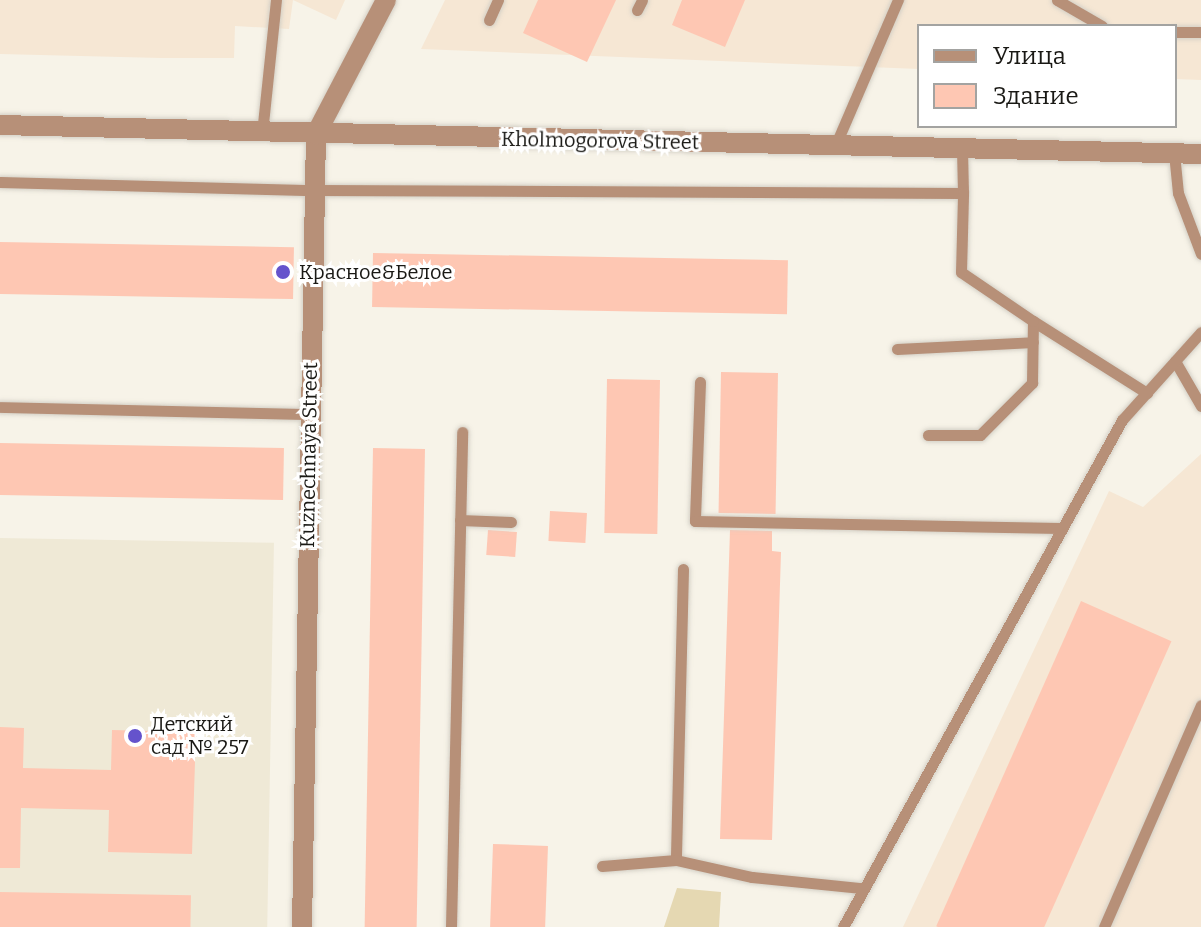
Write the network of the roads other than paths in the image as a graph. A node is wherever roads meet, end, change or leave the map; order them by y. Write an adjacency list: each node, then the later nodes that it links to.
1 (276, 0): 11 (lane)
2 (386, 0): 12 (street, Kuznechnaya Street)
3 (498, 0): 6 (lane)
4 (898, 0): 13 (lane)
5 (1057, 0): 7 (lane)
6 (489, 20)
7 (1099, 24)
8 (1177, 32): 9 (lane)
9 (1201, 32)
10 (0, 125): 11 (street, Kholmogorova Street)
11 (262, 133): 12 (street, Kholmogorova Street)
12 (316, 134): 13 (street, Kholmogorova Street); 18 (street, Kuznechnaya Street)
13 (835, 146): 14 (street, Kholmogorova Street)
14 (962, 149): 15 (street, Kholmogorova Street); 19 (lane)
15 (1174, 153): 16 (street, Kholmogorova Street); 20 (lane)
16 (1201, 154)
17 (0, 182): 18 (lane)
18 (314, 190): 19 (lane); 30 (street, Kuznechnaya Street)
19 (963, 193): 21 (lane)
20 (1201, 254)
21 (1033, 321): 23 (lane); 27 (lane)
22 (1201, 332): 25 (lane)
23 (1033, 342): 24 (lane); 32 (lane)
24 (897, 349)
25 (1175, 361): 27 (lane); 28 (lane)
26 (700, 382): 35 (lane)
27 (1147, 393): 35 (lane)
28 (1201, 406)
29 (0, 407): 30 (lane)
30 (309, 414): 41 (street, Kuznechnaya Street)
31 (462, 432): 33 (lane)
32 (928, 435)
33 (460, 520): 34 (lane); 42 (lane)
34 (511, 522)
35 (1060, 528): 40 (lane)
36 (683, 569): 38 (lane)
37 (1201, 705): 44 (lane)
38 (676, 860): 39 (lane); 40 (lane)
39 (602, 866)
40 (861, 888): 43 (lane)
41 (302, 927)
42 (451, 927)
43 (843, 927)
44 (1104, 927)

